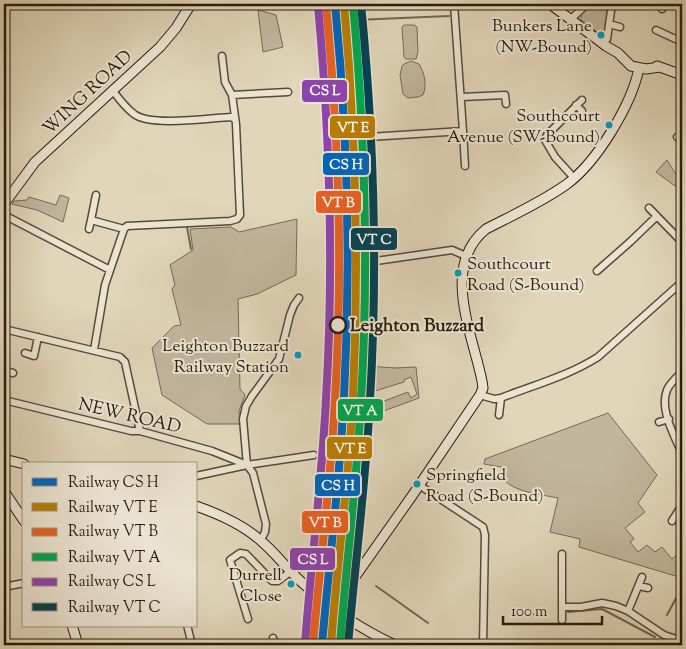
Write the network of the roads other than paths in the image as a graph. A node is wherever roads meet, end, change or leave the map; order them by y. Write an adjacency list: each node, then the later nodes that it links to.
1 (191, 4): 16 (street, WING ROAD)
2 (454, 4): 19 (street)
3 (550, 4): 6 (street)
4 (587, 4): 6 (street)
5 (612, 4): 7 (street)
6 (570, 20): 14 (street)
7 (609, 24): 8 (street); 11 (street)
8 (620, 27)
9 (360, 29): 25 (street)
10 (656, 30): 12 (street)
11 (607, 38)
12 (682, 42)
13 (222, 56): 18 (street)
14 (639, 68): 15 (street); 27 (street)
15 (682, 75)
16 (113, 91): 24 (street); 29 (street, WING ROAD)
17 (288, 92): 18 (street)
18 (232, 95): 24 (street)
19 (462, 97): 21 (street); 25 (street)
20 (582, 100): 22 (street)
21 (506, 104)
22 (576, 105): 23 (street); 27 (street)
23 (582, 111)
24 (235, 119): 35 (street)
25 (463, 131): 26 (street)
26 (465, 166)
27 (574, 178): 37 (street)
28 (96, 195): 33 (street)
29 (4, 204)
30 (649, 208): 32 (street)
31 (4, 215): 38 (street)
32 (657, 216): 36 (street); 39 (street)
33 (91, 220): 34 (street); 35 (street)
34 (89, 228)
35 (124, 229): 38 (street)
36 (682, 242)
37 (466, 256): 44 (street); 50 (street)
38 (110, 270): 45 (street)
39 (597, 271)
40 (682, 282): 51 (street)
41 (299, 298): 61 (street)
42 (4, 329): 43 (street)
43 (38, 337): 45 (street); 46 (street)
44 (366, 339)
45 (94, 350): 56 (street)
46 (25, 353)
47 (4, 370): 49 (street)
48 (682, 372): 54 (street)
49 (13, 373)
50 (480, 395): 51 (street); 63 (street)
51 (501, 398): 53 (street)
52 (4, 400): 56 (street, NEW ROAD)
53 (499, 415)
54 (669, 419): 55 (street); 57 (street)
55 (659, 422)
56 (140, 431): 61 (street, NEW ROAD)
57 (682, 454)
58 (314, 455): 61 (street)
59 (4, 459): 60 (street)
60 (22, 464)
61 (247, 465): 62 (street); 69 (street)
62 (198, 476)
63 (420, 485): 80 (street); 90 (street)
64 (4, 491): 67 (street)
65 (682, 505): 68 (street)
66 (198, 507): 69 (street)
67 (22, 518)
68 (672, 521)
69 (261, 540): 73 (street)
70 (562, 554): 71 (street)
71 (562, 568): 72 (street); 79 (street)
72 (571, 568)
73 (290, 572): 80 (street); 82 (street)
74 (642, 577): 76 (street)
75 (22, 583): 77 (street)
76 (639, 586): 78 (street); 81 (street)
77 (4, 587)
78 (648, 588)
79 (562, 607): 81 (street); 83 (street)
80 (334, 609): 89 (street)
81 (628, 611): 86 (street)
82 (248, 620)
83 (562, 620)
84 (72, 626): 87 (street)
85 (187, 626): 88 (street)
86 (682, 641)
87 (78, 645)
88 (192, 645)
89 (395, 645)
90 (483, 645)

